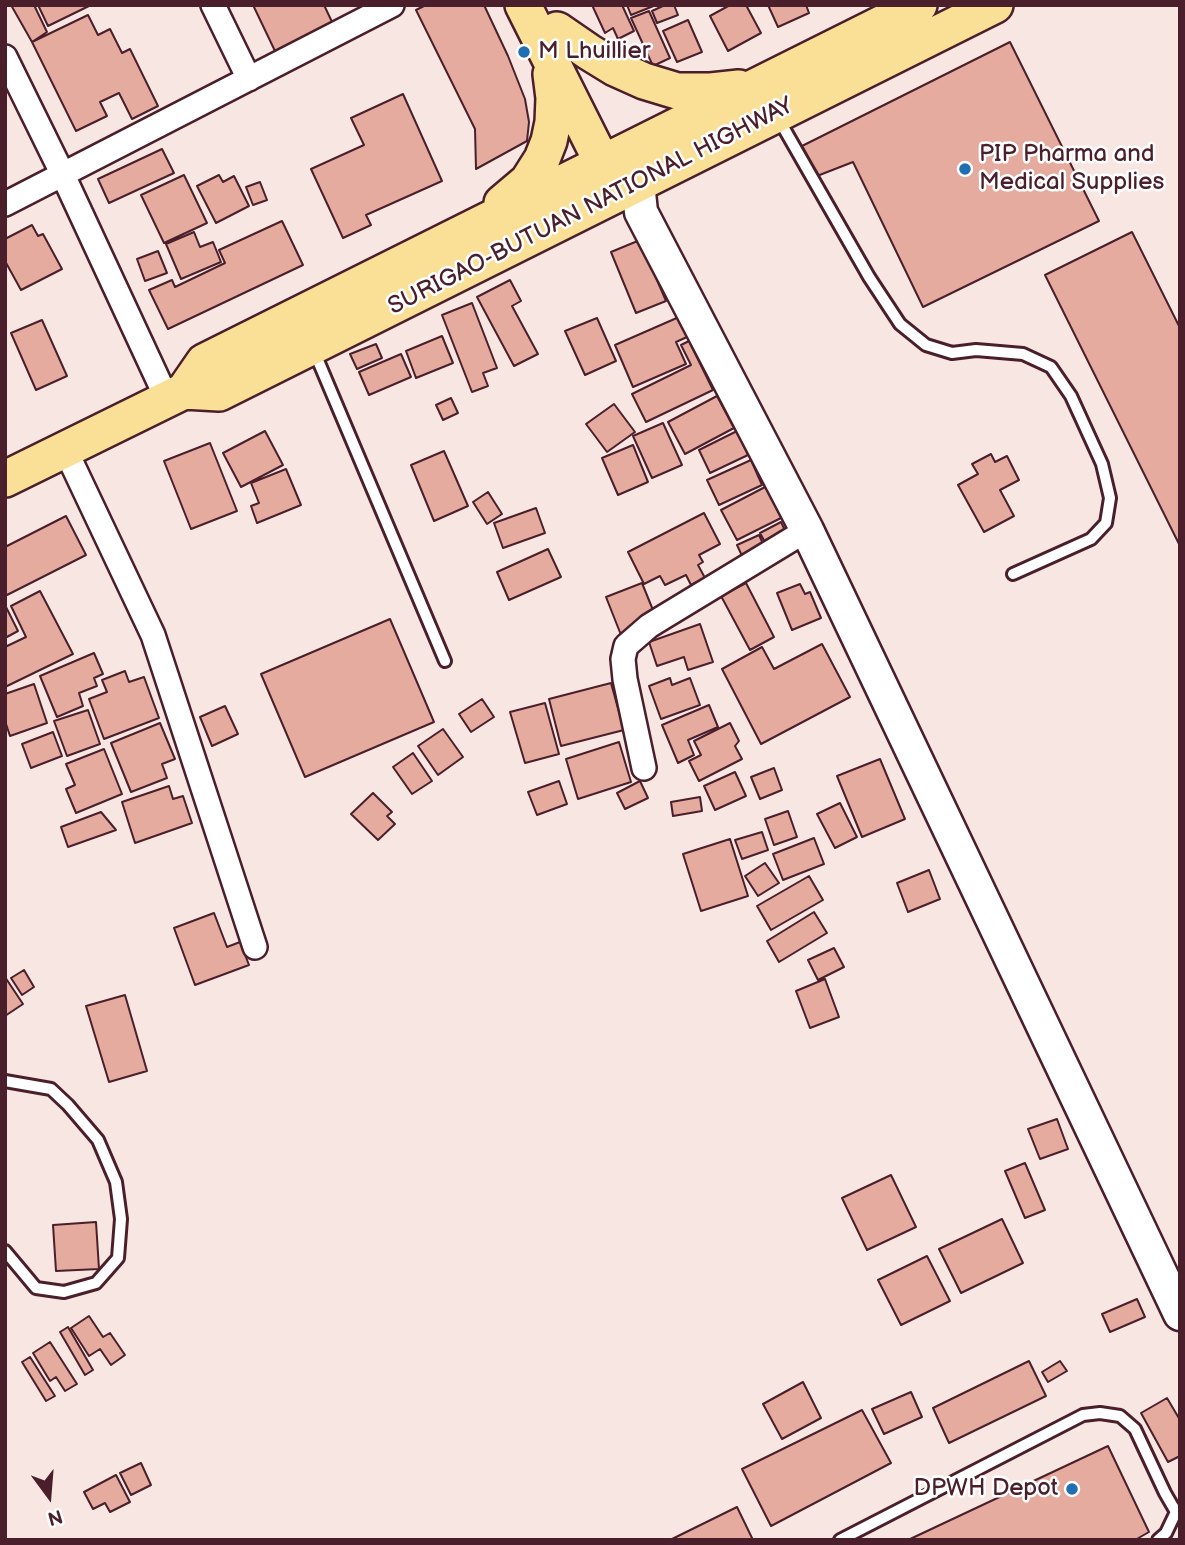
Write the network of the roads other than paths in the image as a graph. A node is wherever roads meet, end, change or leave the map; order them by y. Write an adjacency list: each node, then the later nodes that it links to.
1 (213, 5): 8 (street)
2 (392, 5): 8 (street)
3 (523, 5): 6 (main road)
4 (919, 5): 9 (main road, SURIGAO-BUTUAN NATIONAL HIGHWAY)
5 (995, 5): 9 (main road, SURIGAO-BUTUAN NATIONAL HIGHWAY)
6 (551, 32): 9 (main road); 11 (main road); 13 (main road)
7 (5, 57): 10 (street)
8 (249, 79): 10 (street)
9 (768, 100): 11 (main road, SURIGAO-BUTUAN NATIONAL HIGHWAY); 19 (lane)
10 (63, 175): 12 (street); 15 (street)
11 (624, 181): 13 (main road, SURIGAO-BUTUAN NATIONAL HIGHWAY); 14 (main road, SURIGAO-BUTUAN NATIONAL HIGHWAY); 18 (street)
12 (5, 204)
13 (476, 226): 15 (main road, SURIGAO-BUTUAN NATIONAL HIGHWAY)
14 (312, 346): 15 (main road, SURIGAO-BUTUAN NATIONAL HIGHWAY); 20 (lane)
15 (176, 395): 16 (main road, SURIGAO-BUTUAN NATIONAL HIGHWAY)
16 (65, 449): 17 (main road, SURIGAO-BUTUAN NATIONAL HIGHWAY); 22 (street)
17 (5, 479)
18 (807, 530): 21 (street); 25 (street)
19 (1013, 574)
20 (445, 661)
21 (644, 768)
22 (256, 947)
23 (5, 1081): 24 (lane)
24 (5, 1251)
25 (1180, 1314)
26 (1178, 1511): 27 (lane); 29 (lane)
27 (859, 1535): 28 (lane)
28 (840, 1540)
29 (1158, 1540)

